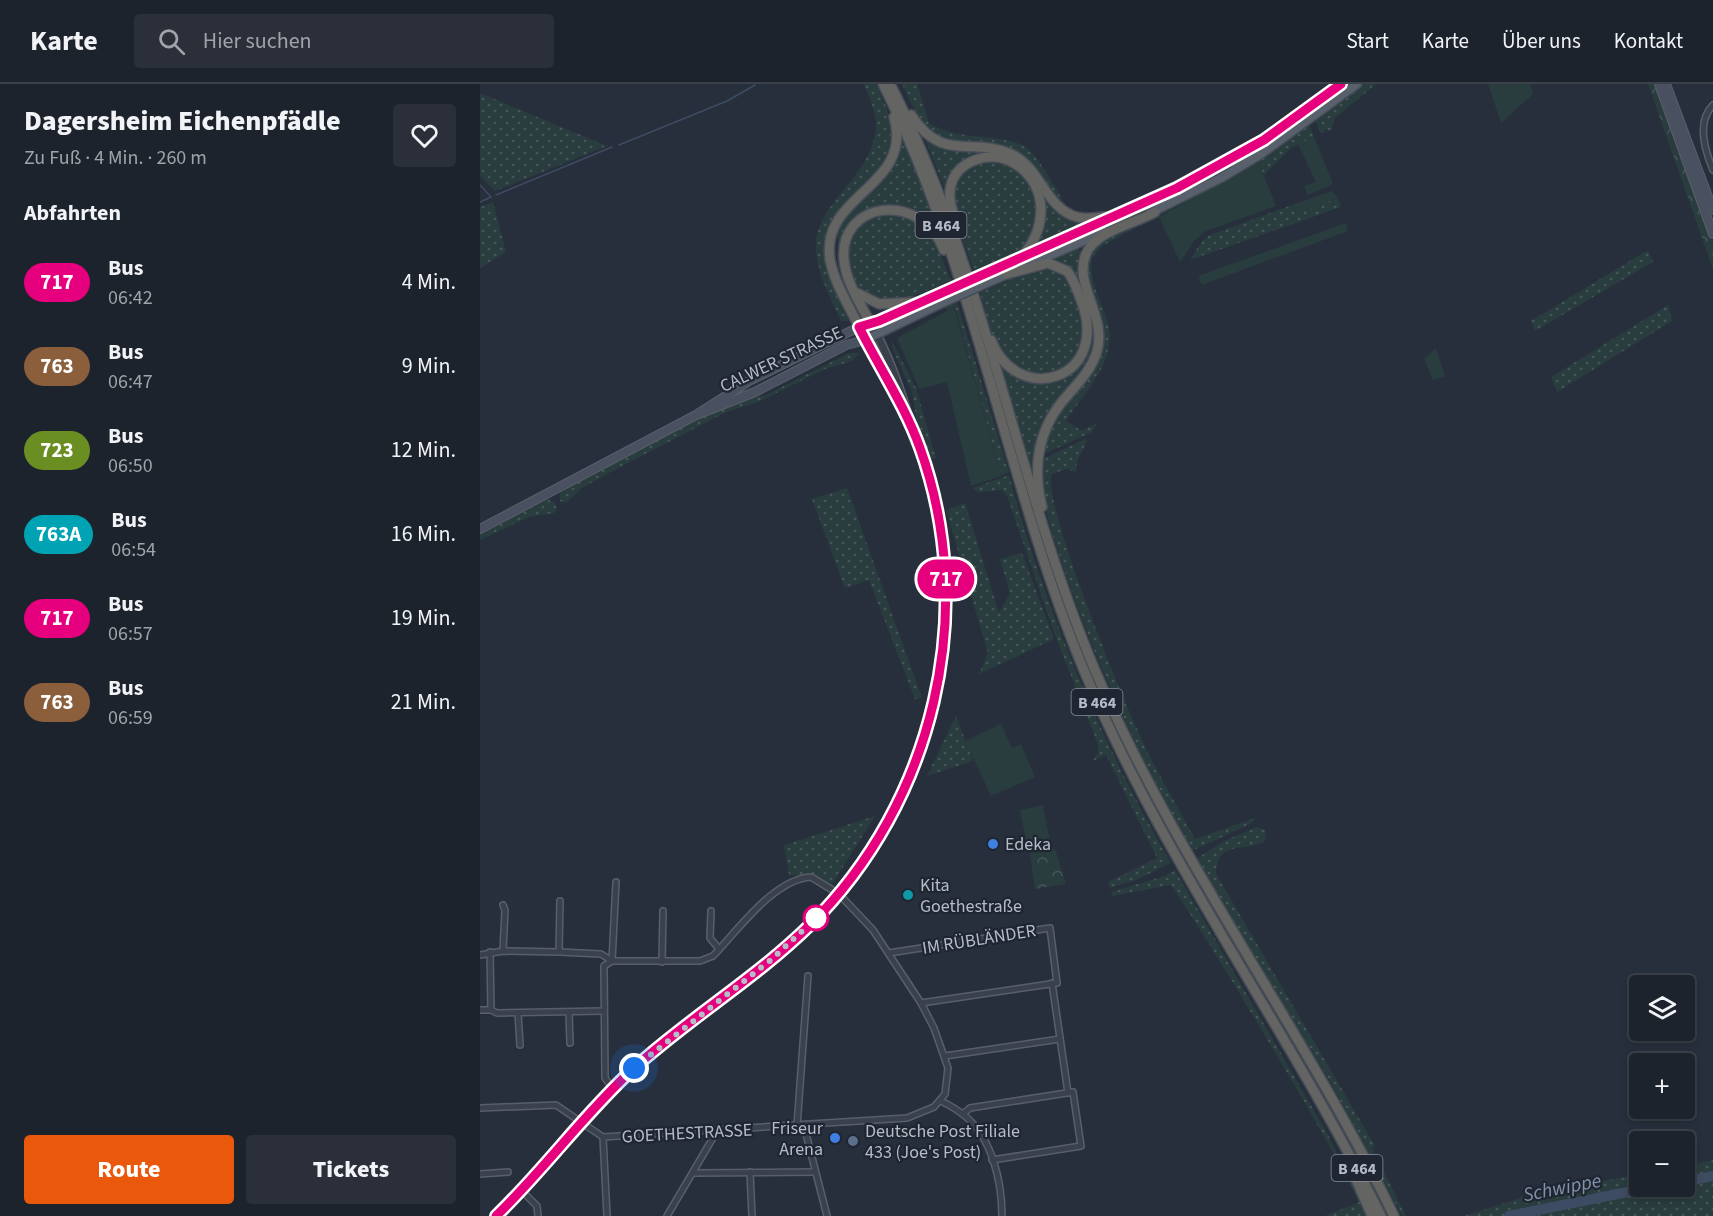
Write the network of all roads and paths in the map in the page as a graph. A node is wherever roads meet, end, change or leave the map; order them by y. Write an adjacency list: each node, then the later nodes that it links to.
1 (883, 84): 7 (highway, B 464)
2 (892, 84): 12 (highway); 14 (highway, B 464)
3 (1341, 84): 12 (main road, CALWER STRASSE)
4 (1357, 84): 11 (main road, CALWER STRASSE)
5 (1659, 84): 13 (main road)
6 (1666, 84): 10 (main road)
7 (888, 95): 19 (highway, B 464); 22 (highway)
8 (1713, 105): 9 (street)
9 (1713, 170)
10 (1713, 210)
11 (1155, 212): 16 (main road, CALWER STRASSE); 28 (highway)
12 (1113, 217): 15 (main road, CALWER STRASSE)
13 (1713, 234)
14 (958, 245): 15 (highway); 20 (highway, B 464)
15 (1022, 256): 18 (main road, CALWER STRASSE, bridge)
16 (1007, 274): 20 (highway); 23 (main road, CALWER STRASSE, bridge)
17 (855, 291): 18 (highway); 19 (highway); 21 (highway)
18 (920, 302): 21 (main road, CALWER STRASSE)
19 (967, 311): 60 (highway, B 464)
20 (980, 319): 28 (highway, B 464)
21 (871, 324): 22 (main road, CALWER STRASSE); 23 (main road)
22 (859, 327): 24 (main road); 25 (main road, CALWER STRASSE)
23 (877, 335): 24 (main road, CALWER STRASSE); 26 (street)
24 (865, 340): 25 (main road, CALWER STRASSE); 26 (street)
25 (696, 415): 27 (main road, CALWER STRASSE)
26 (911, 424): 30 (street)
27 (480, 529)
28 (1045, 533): 81 (highway, B 464)
29 (616, 882): 41 (street)
30 (839, 894): 35 (street); 39 (street); 55 (street)
31 (560, 901): 38 (street)
32 (502, 905): 36 (street)
33 (663, 911): 42 (street)
34 (711, 911): 35 (street)
35 (719, 949): 42 (street)
36 (503, 951): 37 (street); 38 (street)
37 (489, 952): 40 (street); 47 (street)
38 (559, 952): 41 (street)
39 (889, 953): 44 (street, IM RÜBLÄNDER); 45 (street)
40 (480, 955)
41 (612, 961): 42 (street); 48 (street)
42 (662, 962)
43 (808, 976): 62 (street)
44 (1055, 983): 45 (street); 51 (street, IM RÜBLÄNDER)
45 (921, 1003): 54 (street)
46 (480, 1010): 47 (street)
47 (491, 1010): 50 (street)
48 (603, 1011): 49 (street); 55 (street)
49 (569, 1012): 50 (street); 52 (street)
50 (519, 1013): 53 (street)
51 (1060, 1039): 54 (street); 56 (street, IM RÜBLÄNDER)
52 (570, 1043)
53 (520, 1046)
54 (945, 1056): 57 (street)
55 (613, 1089): 61 (street)
56 (1070, 1093): 59 (street); 65 (street, IM RÜBLÄNDER)
57 (941, 1101): 59 (street); 62 (street, GOETHESTRASSE)
58 (480, 1108): 61 (street, GOETHESTRASSE)
59 (963, 1114): 65 (street)
60 (1332, 1121): 79 (highway); 80 (highway, B 464)
61 (580, 1124): 64 (street, GOETHESTRASSE); 71 (street)
62 (801, 1126): 63 (street, GOETHESTRASSE); 68 (street)
63 (717, 1131): 64 (street, GOETHESTRASSE); 69 (street)
64 (603, 1137): 74 (street)
65 (992, 1160): 78 (street)
66 (508, 1172): 70 (street)
67 (750, 1172): 68 (street); 69 (street); 76 (street)
68 (815, 1172): 77 (street)
69 (694, 1173): 75 (street)
70 (480, 1174)
71 (522, 1191): 72 (street); 73 (street)
72 (496, 1216)
73 (538, 1216)
74 (607, 1216)
75 (667, 1216)
76 (752, 1216)
77 (826, 1216)
78 (1002, 1216)
79 (1372, 1216)
80 (1382, 1216)
81 (1394, 1216)

